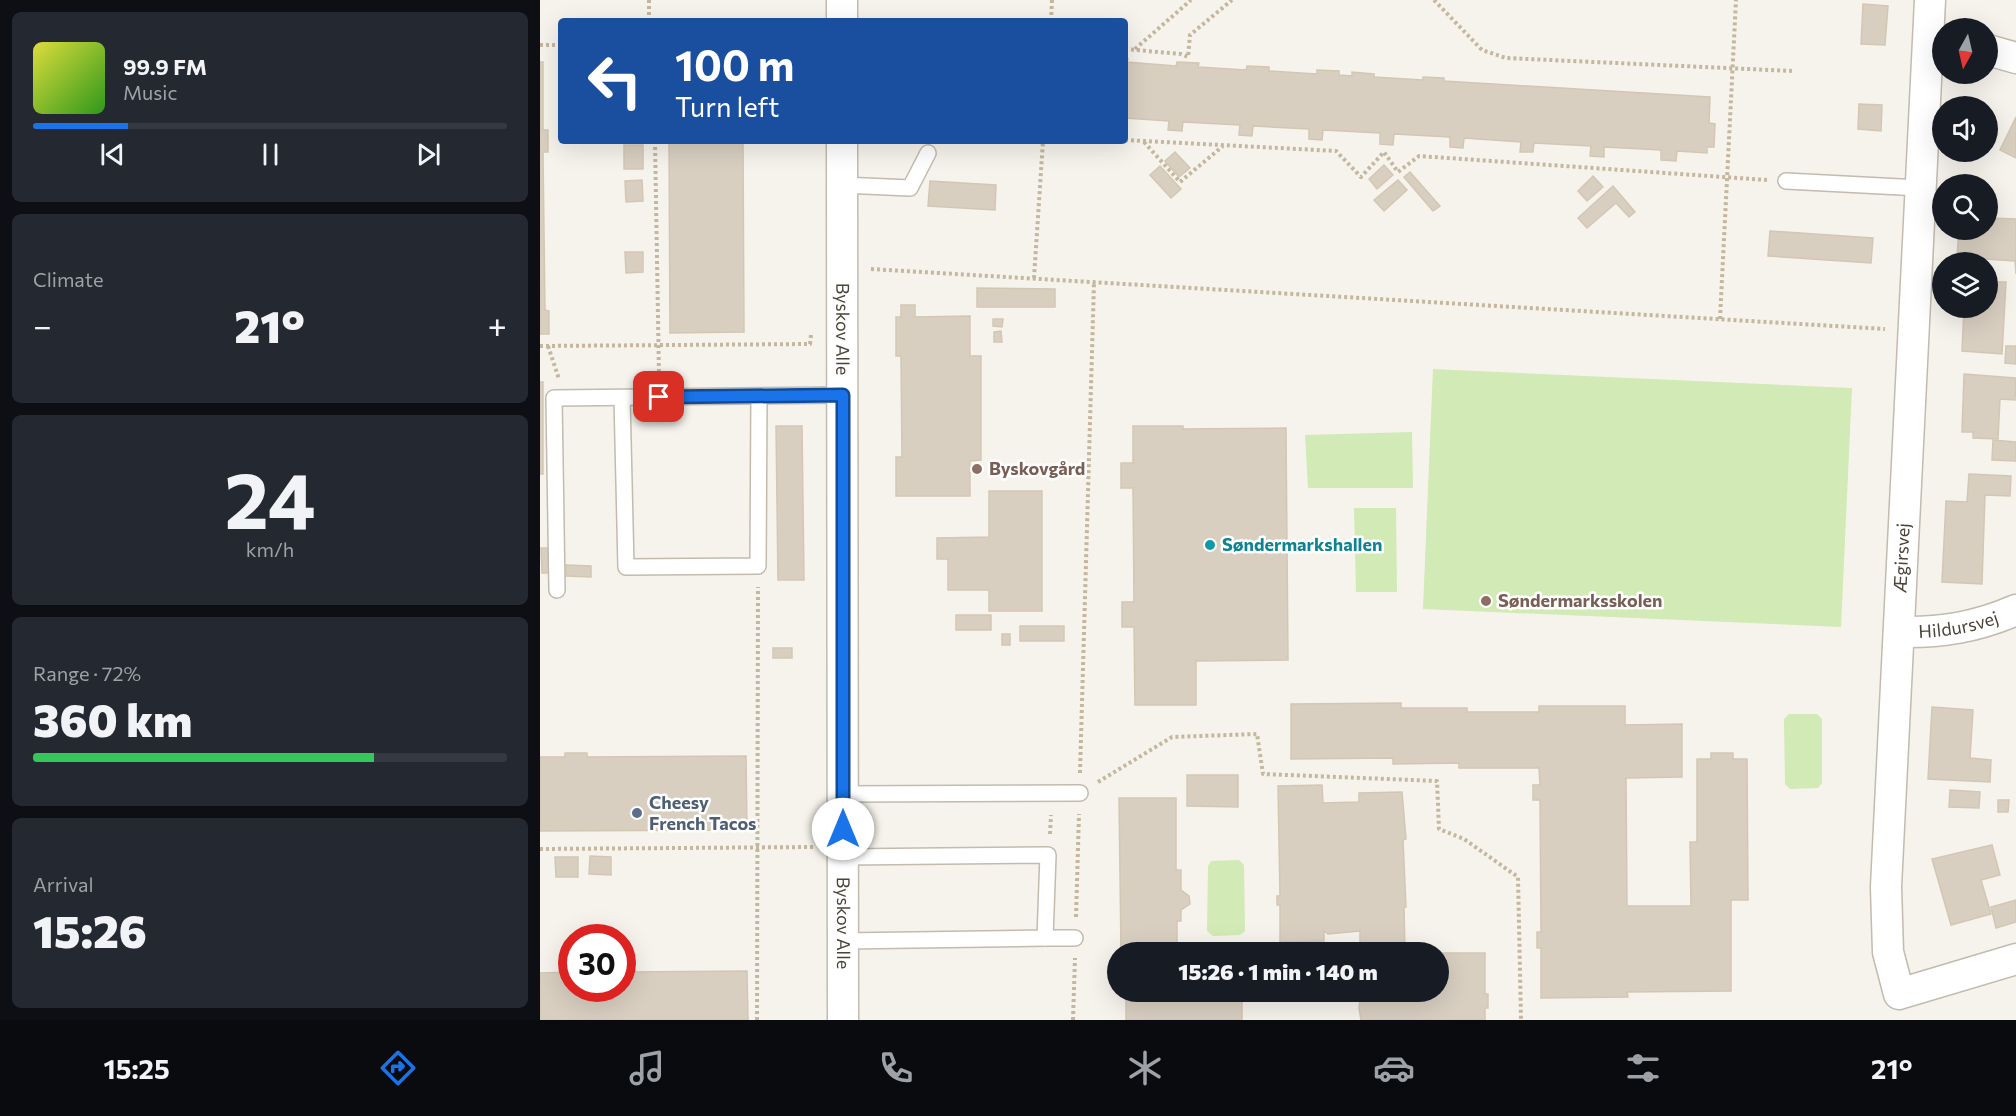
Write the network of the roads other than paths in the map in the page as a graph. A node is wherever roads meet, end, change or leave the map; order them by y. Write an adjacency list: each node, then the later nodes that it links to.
1 (842, 0): 3 (street)
2 (1930, 0): 4 (street, Ægirsvej)
3 (842, 18)
4 (1932, 18)
5 (1998, 53): 6 (street)
6 (2016, 58)
7 (1932, 72): 12 (street, Ægirsvej)
8 (842, 144): 11 (street, Byskov Alle)
9 (928, 153): 11 (lane)
10 (1786, 181): 12 (lane)
11 (842, 185): 13 (street, Byskov Alle)
12 (1920, 188): 18 (street, Ægirsvej)
13 (843, 395): 14 (lane); 20 (street, Byskov Alle)
14 (759, 396): 15 (lane); 15 (lane)
15 (622, 398): 16 (lane)
16 (557, 590)
17 (2016, 610): 18 (street, Hildursvej)
18 (1899, 632): 25 (street, Ægirsvej)
19 (1080, 793): 20 (lane)
20 (843, 794): 21 (street, Byskov Alle)
21 (843, 852): 22 (lane); 24 (street, Byskov Alle)
22 (1045, 938): 23 (lane); 24 (lane)
23 (1076, 938)
24 (843, 941): 26 (street, Byskov Alle)
25 (2016, 959)
26 (843, 1020)

